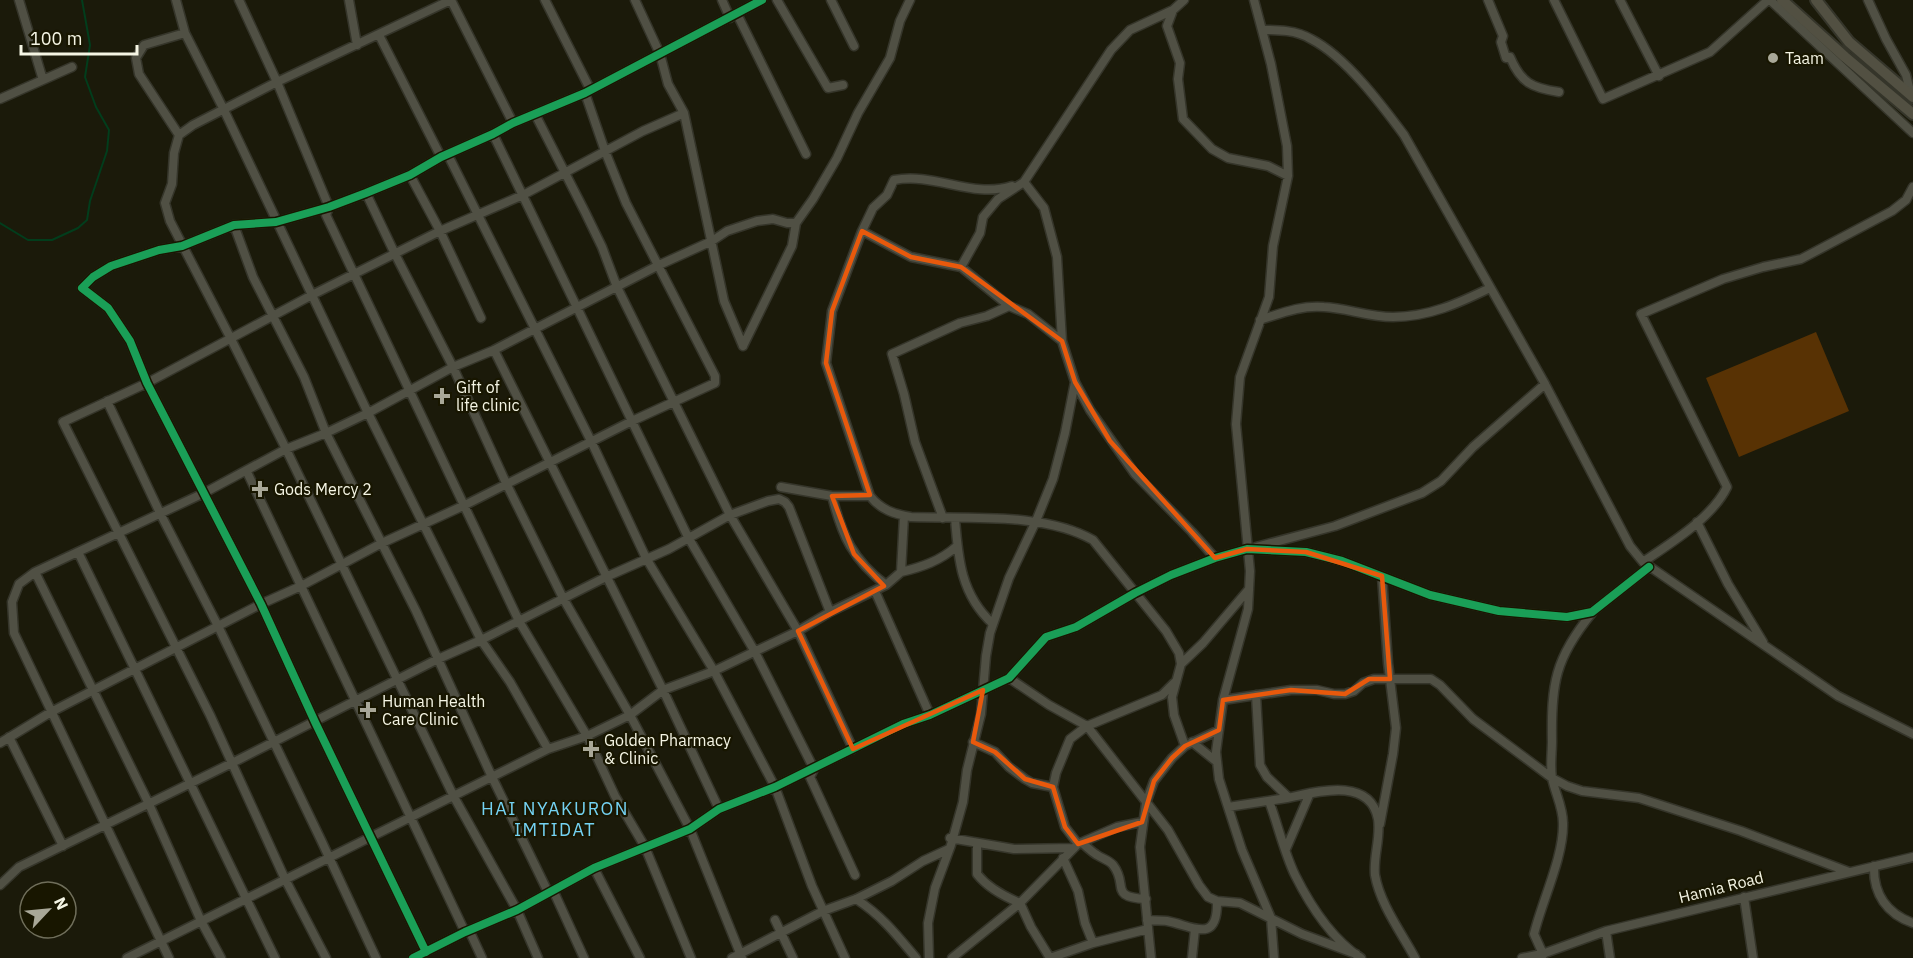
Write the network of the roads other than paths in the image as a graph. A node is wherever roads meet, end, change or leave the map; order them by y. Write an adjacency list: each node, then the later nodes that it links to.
1 (20, 0): 32 (street)
2 (176, 0): 25 (street)
3 (239, 0): 33 (street)
4 (349, 0): 27 (street)
5 (451, 0): 26 (street); 43 (street)
6 (545, 0): 35 (street)
7 (635, 0): 29 (street)
8 (722, 0): 23 (street)
9 (762, 0): 23 (street)
10 (777, 0): 34 (street)
11 (831, 0): 28 (street)
12 (909, 0): 60 (street)
13 (1184, 0): 22 (street)
14 (1254, 0): 24 (street)
15 (1488, 0): 36 (street)
16 (1554, 0): 31 (street)
17 (1620, 0): 31 (street)
18 (1769, 0): 31 (street); 44 (street)
19 (1782, 0): 42 (main road)
20 (1816, 0): 37 (main road)
21 (1869, 0): 37 (street)
22 (1173, 9): 52 (street); 53 (street)
23 (734, 16): 29 (street); 48 (street)
24 (1262, 30): 52 (street); 71 (street)
25 (185, 33): 39 (street); 46 (street)
26 (379, 35): 27 (street); 49 (street)
27 (357, 45): 33 (street)
28 (854, 46)
29 (660, 54): 35 (street); 40 (street)
30 (72, 67): 32 (street)
31 (1659, 76)
32 (43, 80): 38 (street)
33 (277, 82): 39 (street); 57 (street)
34 (843, 86)
35 (587, 91): 41 (street); 47 (street)
36 (1559, 92)
37 (1912, 97)
38 (0, 99)
39 (224, 110): 46 (street); 59 (street)
40 (684, 113): 47 (street); 64 (street)
41 (535, 114): 43 (street); 50 (street)
42 (1913, 114)
43 (513, 123): 45 (street)
44 (1913, 133)
45 (493, 134): 49 (street); 56 (street)
46 (179, 135): 65 (street)
47 (605, 151): 50 (street); 67 (street)
48 (806, 154)
49 (444, 156): 51 (street); 58 (street)
50 (564, 172): 56 (street); 70 (street)
51 (410, 175): 55 (street); 62 (street)
52 (1288, 176): 77 (street)
53 (1023, 182): 63 (street); 68 (street); 80 (street)
54 (1913, 187): 108 (street)
55 (366, 193): 57 (street); 66 (street)
56 (523, 195): 58 (street); 74 (street)
57 (329, 207): 59 (street); 69 (street)
58 (478, 213): 62 (street); 78 (street)
59 (276, 222): 61 (street); 72 (street)
60 (796, 223): 64 (street); 64 (street)
61 (234, 225): 65 (street); 75 (street)
62 (440, 231): 66 (street); 76 (street)
63 (862, 231): 68 (street); 100 (street)
64 (712, 241): 67 (street)
65 (182, 246): 79 (street); 84 (street)
66 (395, 254): 69 (street); 82 (street)
67 (659, 265): 70 (street); 88 (street)
68 (962, 267): 73 (street)
69 (356, 274): 72 (street); 86 (street)
70 (617, 287): 74 (street); 88 (street)
71 (1490, 288): 77 (street); 85 (street)
72 (312, 294): 75 (street); 89 (street)
73 (1009, 306): 80 (street); 105 (street)
74 (578, 308): 78 (street); 90 (street)
75 (274, 317): 79 (street); 91 (street)
76 (481, 318)
77 (1260, 320): 114 (street)
78 (535, 328): 81 (street); 92 (street)
79 (231, 339): 84 (street); 93 (street)
80 (1062, 341): 83 (street)
81 (494, 350): 82 (street); 94 (street)
82 (453, 367): 86 (street); 96 (street)
83 (1075, 382): 107 (street); 117 (street)
84 (147, 383): 87 (street); 98 (street)
85 (1545, 384): 114 (street); 119 (street)
86 (410, 390): 89 (street); 101 (street)
87 (107, 401): 102 (street); 110 (street)
88 (675, 401): 90 (street); 103 (street)
89 (368, 413): 91 (street); 109 (street)
90 (632, 421): 92 (street); 111 (street)
91 (326, 433): 93 (street); 112 (street)
92 (592, 443): 94 (street); 116 (street)
93 (286, 449): 95 (street); 118 (street)
94 (550, 463): 96 (street); 123 (street)
95 (247, 472): 98 (street); 125 (street)
96 (506, 483): 101 (street); 129 (street)
97 (781, 487): 99 (street)
98 (204, 494): 102 (street); 130 (street)
99 (832, 495): 100 (street); 124 (street)
100 (870, 496): 104 (street)
101 (465, 505): 109 (street); 133 (street)
102 (160, 513): 110 (street); 135 (street)
103 (730, 515): 111 (street); 131 (street); 136 (street)
104 (904, 516): 105 (street); 121 (street)
105 (943, 518): 106 (street)
106 (955, 518): 107 (street); 113 (street)
107 (1036, 521): 128 (street); 134 (street)
108 (1697, 522): 119 (street); 138 (street)
109 (423, 525): 112 (street); 137 (street)
110 (120, 532): 115 (street); 139 (street)
111 (688, 537): 116 (street); 140 (street)
112 (382, 543): 118 (street); 141 (street)
113 (957, 546): 121 (street); 134 (street)
114 (1247, 549): 117 (street); 122 (street); 126 (street)
115 (78, 552): 120 (street); 143 (street)
116 (646, 558): 123 (street); 144 (street)
117 (1215, 558): 128 (street)
118 (342, 564): 125 (street); 146 (street)
119 (1646, 564): 132 (street); 138 (street)
120 (35, 572): 149 (street); 155 (street)
121 (901, 572): 124 (street)
122 (1382, 576): 132 (street); 147 (street)
123 (606, 577): 129 (street); 150 (street)
124 (886, 585): 127 (street)
125 (301, 586): 130 (street); 154 (street)
126 (1249, 588): 142 (street); 153 (street)
127 (875, 591): 131 (street); 157 (street)
128 (1135, 592): 142 (street); 145 (street)
129 (563, 598): 133 (street); 156 (street)
130 (261, 604): 135 (street); 158 (street)
131 (830, 612): 136 (street)
132 (1592, 612): 174 (street)
133 (519, 621): 137 (street); 162 (street)
134 (993, 624): 151 (street)
135 (218, 626): 139 (street); 164 (street)
136 (798, 631): 140 (street); 169 (street)
137 (481, 640): 141 (street); 168 (street)
138 (1765, 645): 161 (street)
139 (176, 648): 143 (street); 171 (street)
140 (754, 652): 144 (street); 172 (street)
141 (438, 659): 146 (street); 173 (street)
142 (1180, 664): 148 (street)
143 (135, 669): 149 (street); 175 (street)
144 (714, 671): 150 (street); 176 (street)
145 (1009, 678): 151 (street); 159 (street)
146 (398, 679): 154 (street); 179 (street)
147 (1390, 679): 152 (street); 174 (street); 190 (street)
148 (1174, 683): 159 (street); 167 (street)
149 (94, 690): 155 (street); 183 (street)
150 (663, 690): 156 (street); 185 (street)
151 (982, 690): 157 (street); 165 (street)
152 (1256, 695): 153 (street); 180 (street)
153 (1223, 700): 160 (street)
154 (355, 702): 158 (street); 186 (street)
155 (51, 712): 163 (street); 188 (street)
156 (630, 715): 162 (street); 189 (street)
157 (930, 715): 169 (street)
158 (315, 722): 164 (street); 192 (street)
159 (1087, 726): 177 (street); 182 (street)
160 (1219, 729): 167 (street); 170 (street)
161 (1913, 734)
162 (586, 736): 168 (street); 196 (street)
163 (9, 737): 166 (street); 195 (street)
164 (273, 742): 171 (street); 199 (street)
165 (973, 742): 177 (street); 197 (street)
166 (0, 743)
167 (1188, 744): 170 (street); 182 (street)
168 (548, 749): 173 (street)
169 (853, 749): 172 (street)
170 (1217, 762): 184 (street)
171 (232, 763): 175 (street); 206 (street)
172 (814, 769): 176 (street); 205 (street)
173 (492, 777): 179 (street); 208 (street)
174 (1552, 778): 204 (street); 229 (street)
175 (190, 783): 183 (street); 210 (street)
176 (776, 787): 185 (street); 216 (street)
177 (1053, 787): 194 (street)
178 (1310, 793): 180 (street); 190 (street); 198 (street)
179 (454, 797): 186 (street); 215 (street)
180 (1288, 798): 181 (street)
181 (1269, 801): 184 (street); 198 (street)
182 (1146, 803): 187 (street); 213 (street)
183 (149, 804): 188 (street); 219 (street)
184 (1228, 807): 217 (street)
185 (719, 809): 189 (street)
186 (410, 818): 192 (street); 223 (street)
187 (1142, 822): 194 (street); 212 (street)
188 (106, 825): 195 (street); 226 (street)
189 (690, 829): 196 (street); 231 (street)
190 (1378, 830): 253 (street)
191 (948, 837): 193 (street)
192 (370, 839): 199 (street); 228 (street)
193 (977, 844): 194 (street); 214 (street)
194 (1078, 845): 201 (street); 212 (street)
195 (63, 846): 207 (street)
196 (645, 847): 203 (street); 244 (street)
197 (949, 849): 211 (street); 248 (street)
198 (1286, 849): 230 (street)
199 (328, 857): 206 (street); 238 (street)
200 (1913, 857): 202 (street, Hamia Road)
201 (1063, 858): 214 (street); 227 (street)
202 (1874, 866): 204 (street, Hamia Road); 220 (street)
203 (594, 868): 208 (street); 243 (street)
204 (1849, 872): 209 (street, Hamia Road)
205 (855, 875)
206 (285, 879): 210 (street); 237 (street)
207 (0, 885)
208 (550, 891): 215 (street); 242 (street)
209 (1744, 897): 225 (street, Hamia Road); 256 (street)
210 (247, 899): 219 (street); 236 (street)
211 (856, 899): 216 (street); 247 (street)
212 (1146, 899): 221 (street)
213 (1217, 901): 217 (street); 222 (street)
214 (1020, 903): 232 (street); 249 (street)
215 (517, 910): 223 (street); 241 (street)
216 (823, 911): 224 (street); 246 (street)
217 (1271, 918): 230 (street); 252 (street)
218 (775, 920): 224 (street)
219 (201, 921): 226 (street); 235 (street)
220 (1913, 923)
221 (1148, 925): 222 (street); 227 (street); 250 (street)
222 (1195, 930): 251 (street)
223 (467, 931): 228 (street); 240 (street)
224 (780, 932): 231 (street); 245 (street)
225 (1606, 932): 229 (street, Hamia Road); 255 (street)
226 (161, 942): 233 (street); 234 (street)
227 (1093, 943): 232 (street)
228 (426, 952): 239 (street)
229 (1542, 955): 254 (street, Hamia Road)
230 (1358, 956)
231 (738, 957)
232 (1055, 957)
233 (127, 958)
234 (169, 958)
235 (221, 958)
236 (274, 958)
237 (326, 958)
238 (376, 958)
239 (413, 958)
240 (482, 958)
241 (538, 958)
242 (584, 958)
243 (640, 958)
244 (691, 958)
245 (794, 958)
246 (845, 958)
247 (915, 958)
248 (930, 958)
249 (952, 958)
250 (1151, 958)
251 (1192, 958)
252 (1274, 958)
253 (1415, 958)
254 (1522, 958)
255 (1610, 958)
256 (1753, 958)

